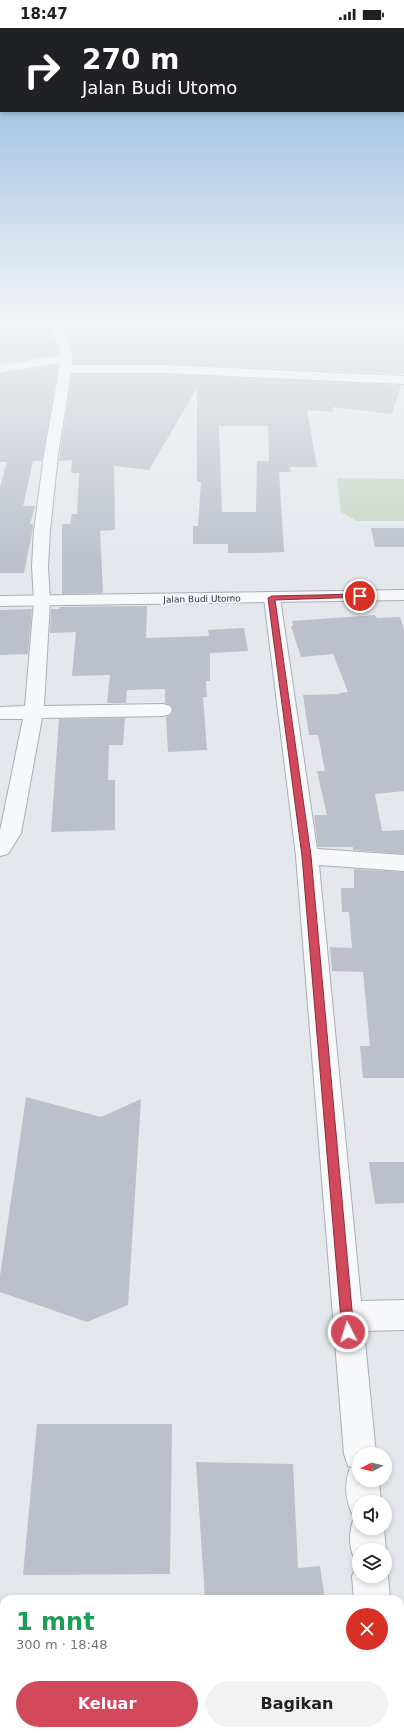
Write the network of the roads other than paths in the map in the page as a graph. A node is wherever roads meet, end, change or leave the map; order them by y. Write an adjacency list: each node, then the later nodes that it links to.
1 (60, 405): 5 (street)
2 (404, 595): 3 (street, Jalan Budi Utomo)
3 (272, 598): 5 (street, Jalan Budi Utomo); 10 (street)
4 (0, 601): 5 (street, Jalan Budi Utomo)
5 (42, 601): 7 (street)
6 (163, 710): 7 (street)
7 (34, 712): 8 (street); 9 (street)
8 (0, 713)
9 (0, 848)
10 (307, 856): 11 (street); 13 (street)
11 (404, 863)
12 (404, 1315): 13 (street)
13 (346, 1316): 14 (street)
14 (359, 1447)
15 (371, 1583): 16 (street)
16 (372, 1595)

